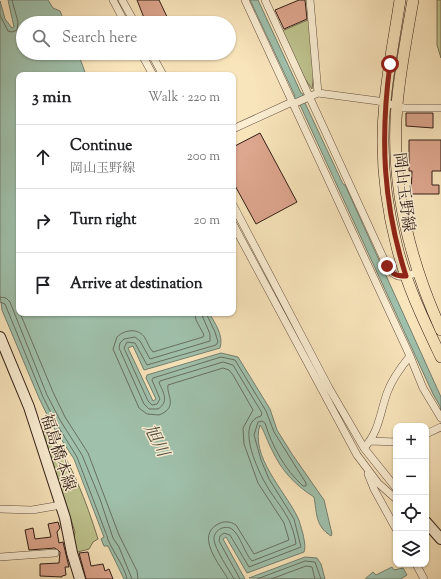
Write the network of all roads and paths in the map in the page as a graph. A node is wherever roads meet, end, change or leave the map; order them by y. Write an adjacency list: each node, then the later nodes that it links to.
1 (113, 0): 8 (street)
2 (122, 0): 9 (street)
3 (245, 0): 16 (street)
4 (264, 0): 15 (street)
5 (310, 0): 14 (street)
6 (400, 0): 17 (main road, 岡山玉野線)
7 (412, 0): 18 (main road, 岡山玉野線)
8 (121, 16)
9 (131, 16)
10 (145, 60): 12 (street)
11 (155, 60): 13 (street)
12 (151, 72)
13 (161, 72)
14 (318, 93): 15 (street); 17 (street)
15 (307, 98): 16 (street); 24 (street)
16 (294, 103): 20 (street); 27 (street)
17 (384, 103): 18 (street); 24 (main road, 岡山玉野線)
18 (397, 106): 19 (street); 23 (main road, 岡山玉野線)
19 (441, 108)
20 (236, 128)
21 (236, 210): 35 (street)
22 (236, 230): 36 (street)
23 (417, 273): 24 (street); 25 (main road, 岡山玉野線)
24 (406, 276): 28 (main road, 岡山玉野線)
25 (441, 330)
26 (1, 343): 39 (main road, 福島橋本線)
27 (410, 356): 29 (street); 33 (street)
28 (441, 357)
29 (439, 409): 30 (street)
30 (441, 418)
31 (441, 427): 32 (street)
32 (429, 433)
33 (370, 441): 34 (street); 35 (street)
34 (393, 442)
35 (364, 448): 37 (street)
36 (366, 468): 38 (street); 41 (street)
37 (393, 484)
38 (393, 496)
39 (61, 505): 40 (street); 47 (main road, 福島橋本線)
40 (0, 509)
41 (393, 524)
42 (429, 525): 43 (main road)
43 (441, 538)
44 (55, 553): 45 (street)
45 (0, 557)
46 (418, 567): 48 (street)
47 (80, 579)
48 (424, 579)

